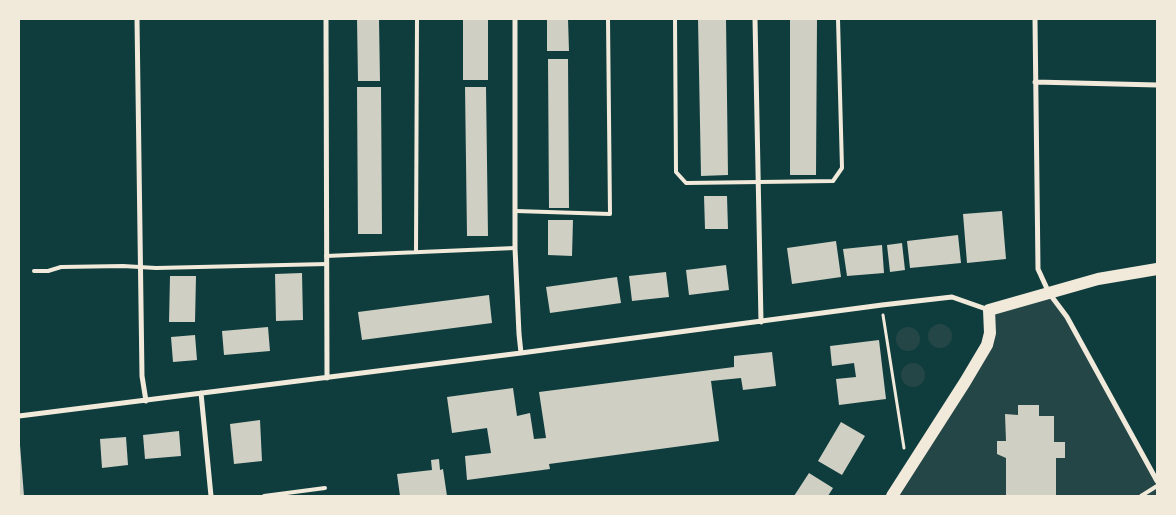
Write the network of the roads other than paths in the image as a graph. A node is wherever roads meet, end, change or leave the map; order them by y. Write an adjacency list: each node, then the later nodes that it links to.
1 (137, 19): 18 (street)
2 (326, 19): 16 (street)
3 (417, 19): 15 (lane)
4 (515, 19): 13 (street)
5 (608, 19): 13 (lane)
6 (675, 19): 12 (lane)
7 (755, 19): 12 (street)
8 (838, 19): 12 (lane)
9 (1035, 19): 10 (street)
10 (1036, 82): 11 (street); 21 (street)
11 (1157, 86)
12 (759, 182): 23 (street)
13 (516, 211): 14 (street)
14 (515, 248): 15 (lane); 24 (street)
15 (416, 251): 16 (lane)
16 (326, 256): 17 (street)
17 (327, 264): 18 (lane); 25 (street)
18 (141, 268): 20 (lane); 27 (street)
19 (1157, 269): 21 (main road)
20 (34, 271)
21 (1049, 293): 22 (main road); 29 (street)
22 (989, 310): 23 (street); 34 (main road)
23 (761, 322): 24 (street)
24 (521, 353): 25 (street)
25 (327, 378): 26 (street)
26 (201, 393): 27 (street); 32 (street)
27 (146, 401): 28 (street)
28 (19, 416)
29 (1157, 481)
30 (1157, 486): 35 (lane)
31 (325, 488): 33 (lane)
32 (211, 496)
33 (264, 496)
34 (892, 496)
35 (1141, 496)

